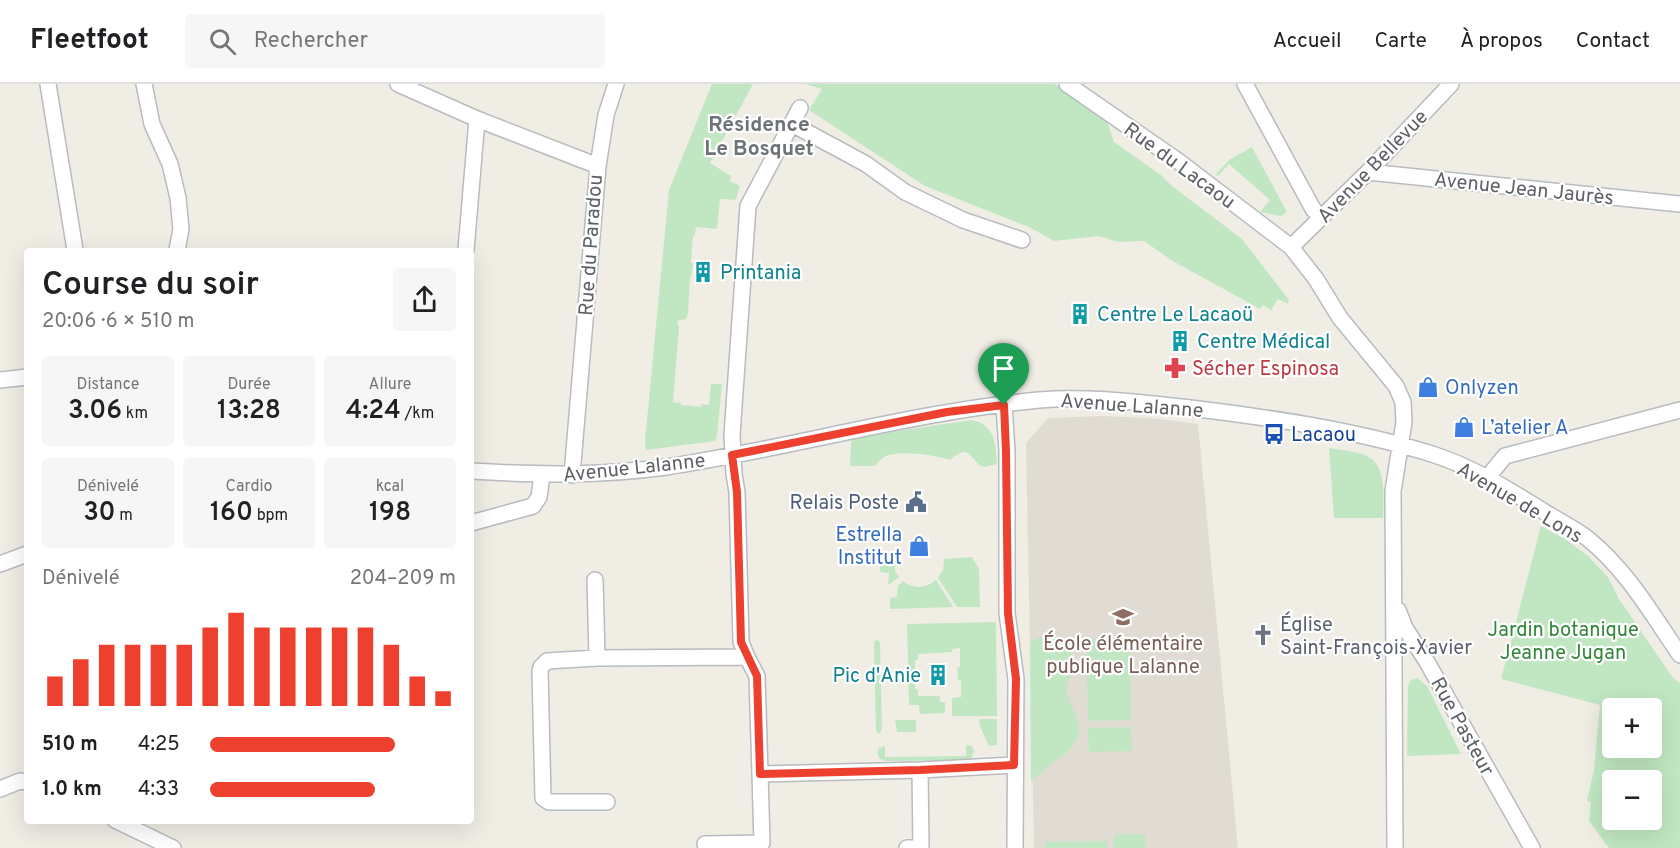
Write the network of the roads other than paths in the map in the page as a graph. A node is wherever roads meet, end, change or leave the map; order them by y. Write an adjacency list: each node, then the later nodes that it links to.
1 (48, 84): 17 (street)
2 (144, 84): 18 (street)
3 (398, 84): 9 (street, Rue du Paradou)
4 (616, 84): 11 (street)
5 (1067, 84): 16 (street, Rue du Lacaou)
6 (1245, 84): 14 (street)
7 (1451, 84): 12 (street, Avenue Bellevue)
8 (800, 108): 10 (street)
9 (477, 119): 11 (street, Rue du Paradou); 19 (street)
10 (792, 124): 15 (street); 25 (street)
11 (598, 166): 28 (street, Rue du Paradou)
12 (1368, 172): 13 (street, Avenue Jean Jaurès); 14 (street, Avenue Bellevue)
13 (1680, 204)
14 (1321, 218): 16 (street, Avenue Bellevue)
15 (1022, 240)
16 (1291, 247): 24 (street)
17 (75, 248)
18 (177, 248)
19 (466, 248)
20 (24, 377): 21 (street)
21 (0, 380)
22 (1004, 405): 24 (street, Avenue Lalanne); 25 (street, Avenue Lalanne); 38 (street)
23 (1680, 410): 29 (street)
24 (1400, 446): 29 (street, Avenue de Lons); 34 (street)
25 (732, 455): 28 (street, Avenue Lalanne); 36 (street)
26 (474, 471): 27 (street, Avenue Lalanne)
27 (542, 475): 28 (street, Avenue Lalanne); 30 (street, Avenue Lalanne)
28 (572, 475)
29 (1487, 478): 35 (street, Avenue de Lons)
30 (474, 522)
31 (24, 555): 32 (street)
32 (0, 564)
33 (595, 579): 37 (street)
34 (1395, 604): 49 (street); 50 (street, Rue Pasteur)
35 (1680, 655)
36 (747, 657): 37 (street); 40 (street)
37 (597, 658): 43 (street)
38 (1014, 765): 39 (street); 48 (street)
39 (920, 770): 40 (street); 47 (street)
40 (760, 774): 45 (street)
41 (24, 782): 42 (street)
42 (0, 789)
43 (607, 802)
44 (123, 824): 46 (street)
45 (705, 844)
46 (173, 848)
47 (907, 848)
48 (1015, 848)
49 (1395, 848)
50 (1532, 848)

